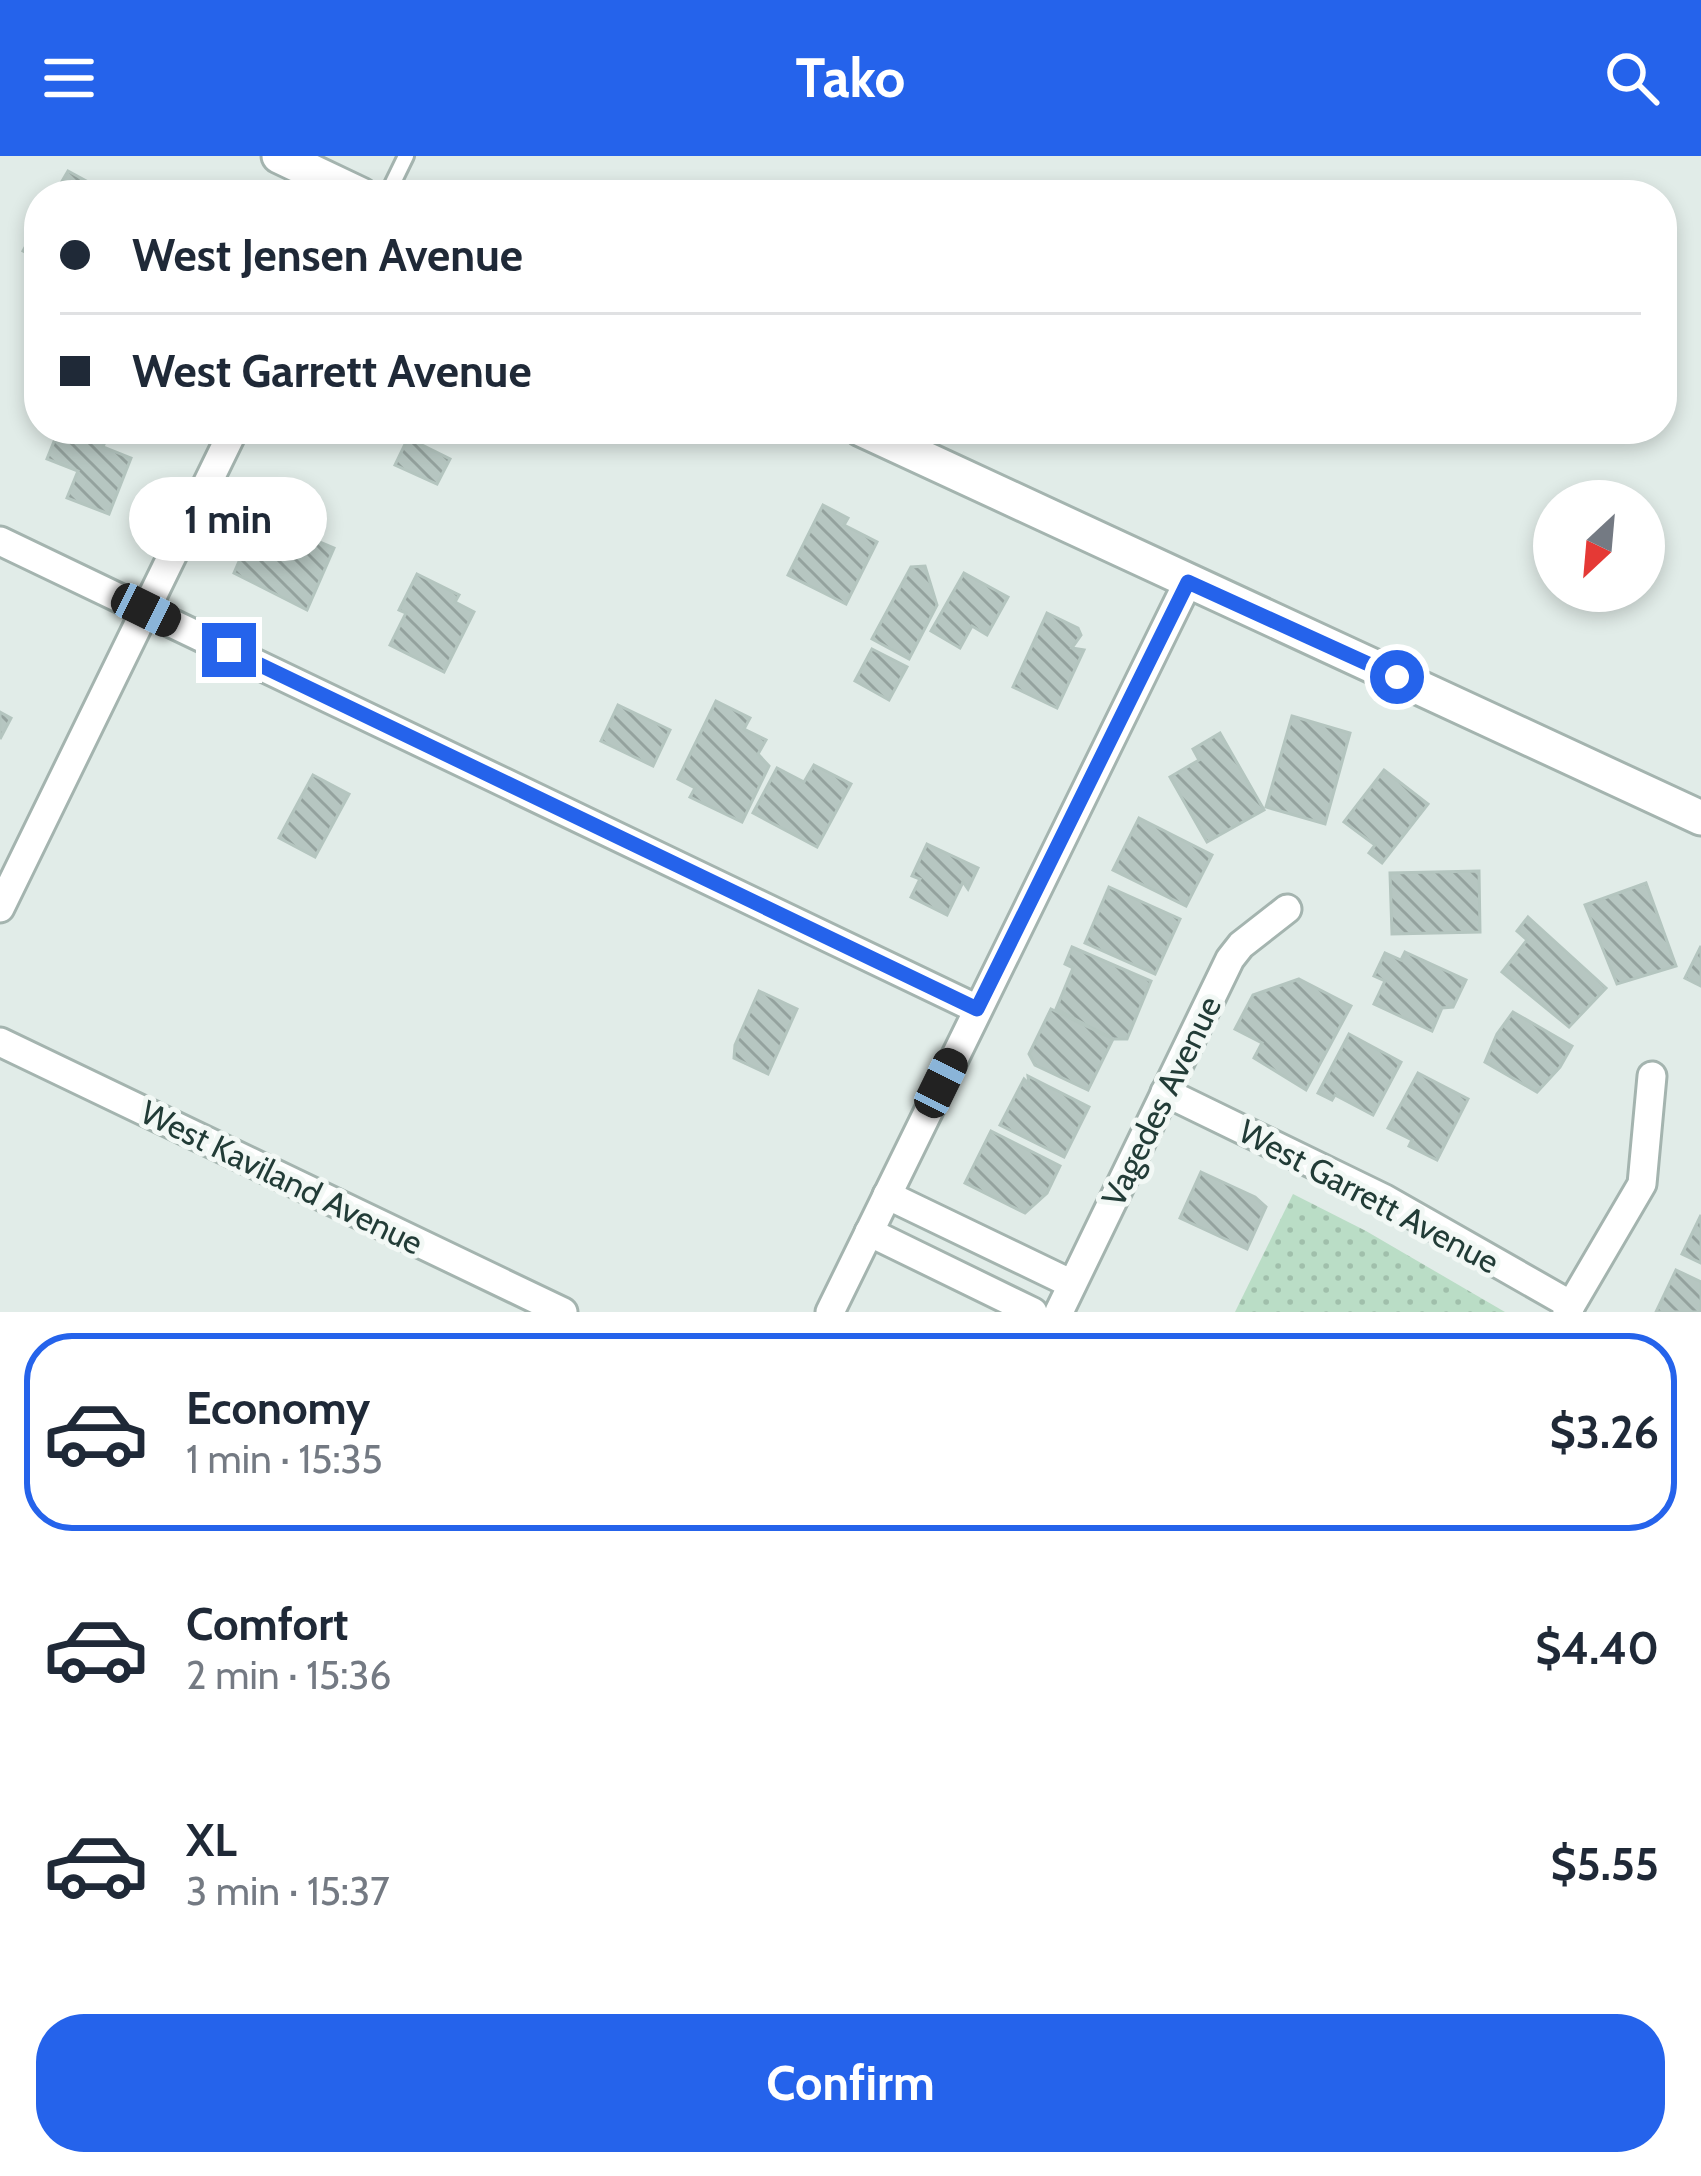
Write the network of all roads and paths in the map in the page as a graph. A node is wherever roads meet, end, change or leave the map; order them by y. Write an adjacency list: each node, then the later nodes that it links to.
1 (279, 156): 2 (street)
2 (327, 180)
3 (227, 444): 7 (street)
4 (893, 444): 6 (street)
5 (0, 541): 7 (street)
6 (1188, 582): 8 (street); 11 (street)
7 (146, 610): 9 (street); 11 (street)
8 (1701, 818)
9 (0, 908)
10 (1287, 909): 14 (street, Vagedes Avenue)
11 (977, 1009): 15 (street)
12 (0, 1042): 19 (street, West Kaviland Avenue)
13 (1652, 1076): 18 (street)
14 (1165, 1092): 17 (street, Vagedes Avenue); 18 (street, West Garrett Avenue)
15 (887, 1195): 16 (street); 17 (street)
16 (869, 1232): 20 (street); 21 (street)
17 (1072, 1285): 22 (street, Vagedes Avenue)
18 (1569, 1308)
19 (563, 1312)
20 (830, 1312)
21 (1033, 1312)
22 (1059, 1312)

